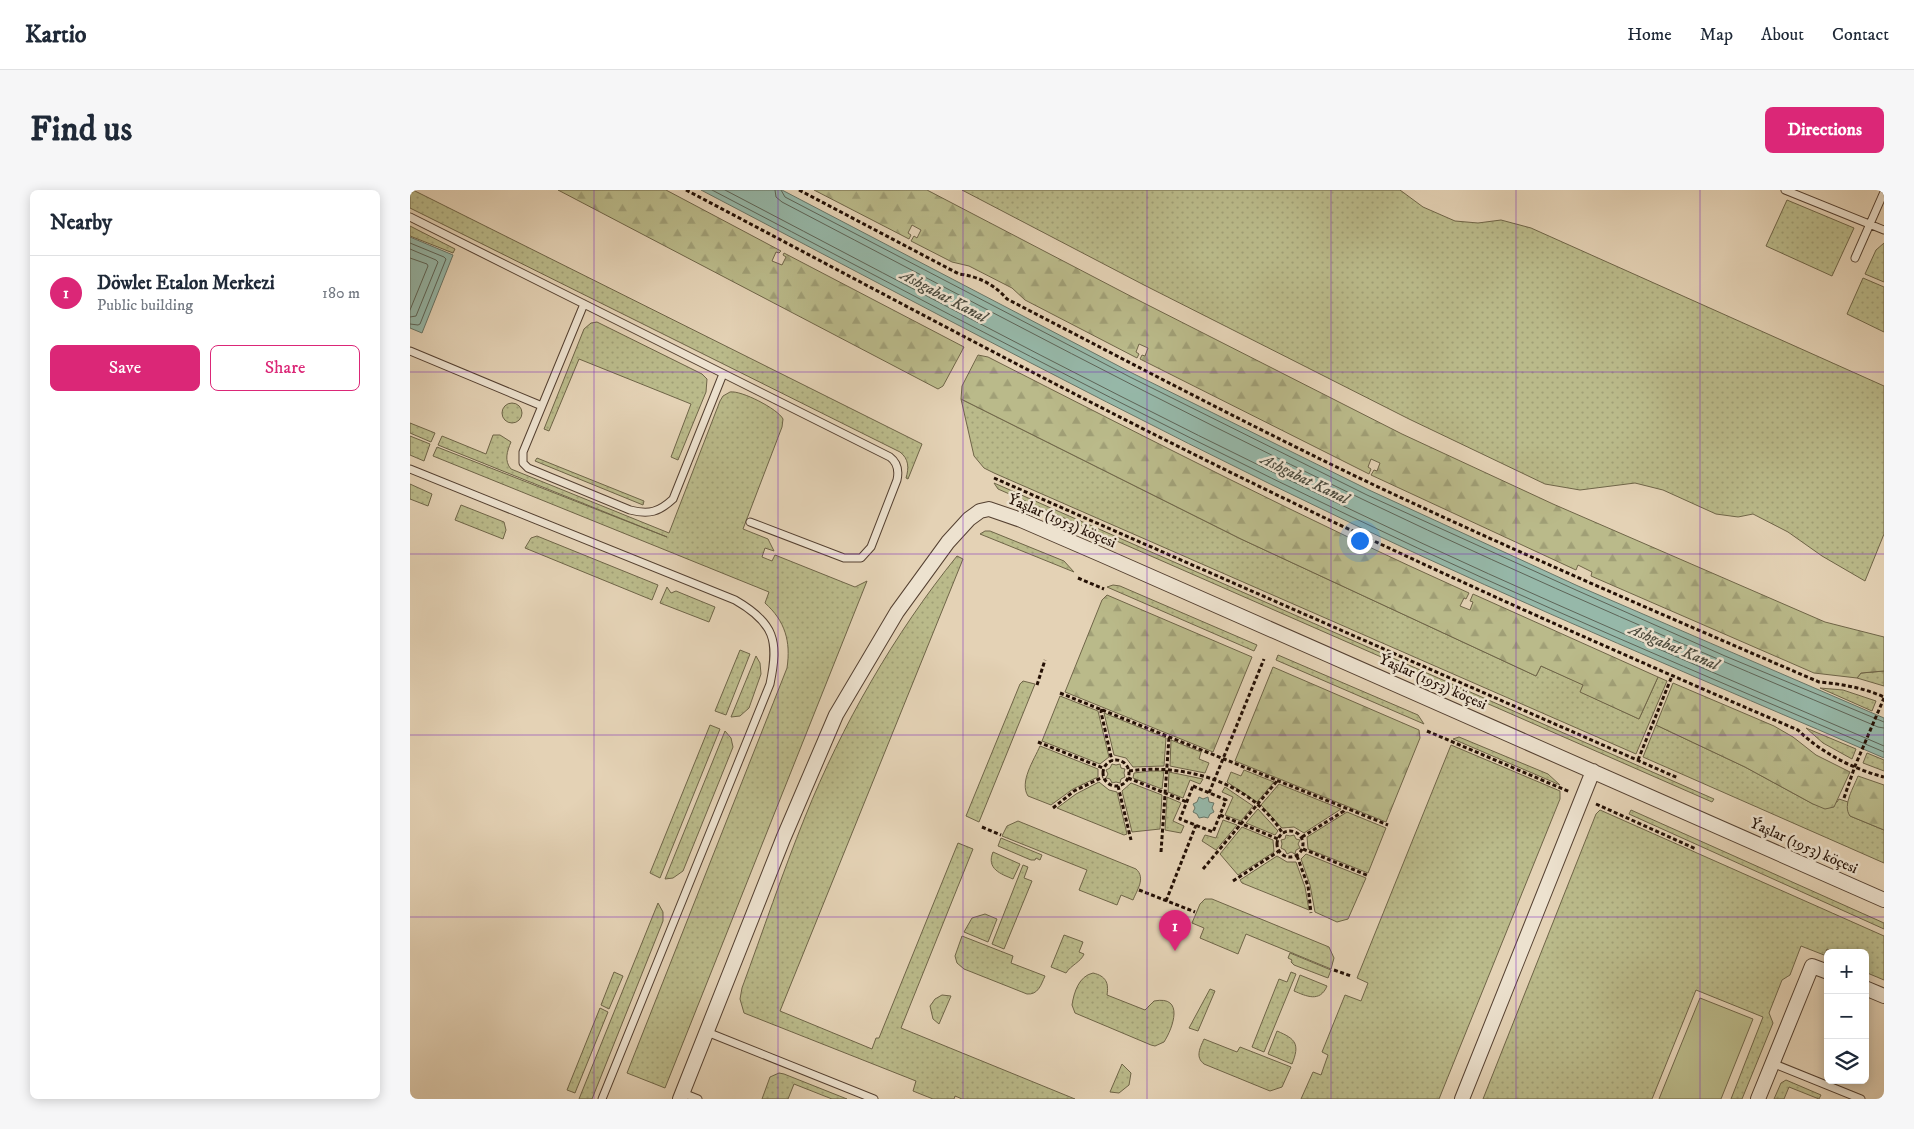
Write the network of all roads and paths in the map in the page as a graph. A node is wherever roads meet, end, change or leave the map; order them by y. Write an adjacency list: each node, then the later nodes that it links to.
1 (686, 190): 20 (path)
2 (799, 190): 23 (path)
3 (1785, 190): 6 (lane)
4 (1884, 192): 6 (lane)
5 (410, 217): 9 (lane)
6 (1870, 224): 7 (lane); 8 (lane)
7 (1884, 230)
8 (1855, 258)
9 (584, 304): 11 (lane); 12 (lane)
10 (410, 351): 12 (lane)
11 (723, 374): 12 (lane); 15 (lane)
12 (542, 406)
13 (410, 469): 83 (lane)
14 (994, 478): 29 (path)
15 (750, 522)
16 (1078, 578): 17 (path)
17 (1104, 589)
18 (1264, 659): 28 (path)
19 (1045, 660): 21 (path)
20 (1672, 676): 29 (path); 31 (path)
21 (1037, 686)
22 (1060, 693): 24 (path)
23 (1884, 698): 31 (path)
24 (1102, 709): 26 (path); 30 (path)
25 (1427, 731): 43 (path)
26 (1170, 737): 28 (path); 33 (path)
27 (1038, 742): 32 (path)
28 (1223, 759): 40 (path); 41 (path)
29 (1638, 760): 39 (path)
30 (1112, 761): 32 (path); 34 (path)
31 (1855, 766): 37 (path); 46 (path)
32 (1103, 768): 36 (path)
33 (1167, 769): 34 (path); 40 (path); 44 (path)
34 (1129, 771): 38 (path)
35 (1593, 771): 71 (street, Ýaşlar (1953) köçesi); 80 (street, Ýaşlar (1953) köçesi); 86 (street)
36 (1103, 777): 42 (path); 50 (path)
37 (1884, 777)
38 (1128, 778): 42 (path); 44 (path)
39 (1678, 778)
40 (1214, 780): 45 (path); 48 (path)
41 (1277, 781): 48 (path); 51 (path)
42 (1118, 786): 61 (path)
43 (1560, 788)
44 (1165, 793): 47 (path); 65 (path)
45 (1209, 793): 47 (path); 52 (path)
46 (1844, 798)
47 (1187, 802): 54 (path)
48 (1257, 806): 53 (path); 57 (path)
49 (1604, 807): 62 (path)
50 (1053, 808)
51 (1345, 808): 55 (path); 59 (path)
52 (1220, 816): 53 (path); 54 (path)
53 (1241, 824): 60 (path); 67 (path)
54 (1196, 825): 72 (path)
55 (1388, 825)
56 (982, 827): 58 (path)
57 (1283, 834): 59 (path); 60 (path)
58 (1000, 835)
59 (1302, 837): 63 (path)
60 (1278, 839): 64 (path)
61 (1131, 840)
62 (1696, 848)
63 (1303, 849): 66 (path); 68 (path)
64 (1279, 851): 66 (path); 69 (path)
65 (1161, 852)
66 (1297, 856): 74 (path)
67 (1203, 869)
68 (1369, 876)
69 (1233, 881)
70 (1139, 890): 72 (path)
71 (1884, 900)
72 (1166, 901): 73 (path)
73 (1195, 912)
74 (1311, 913)
75 (1334, 970): 77 (path)
76 (1824, 970): 81 (street)
77 (1351, 976)
78 (1869, 990): 79 (street)
79 (1884, 996)
80 (707, 1032): 82 (street); 85 (lane)
81 (1772, 1062): 87 (street); 88 (lane)
82 (681, 1096): 84 (lane)
83 (602, 1099)
84 (698, 1099)
85 (874, 1099)
86 (1462, 1099)
87 (1758, 1099)
88 (1861, 1099)

